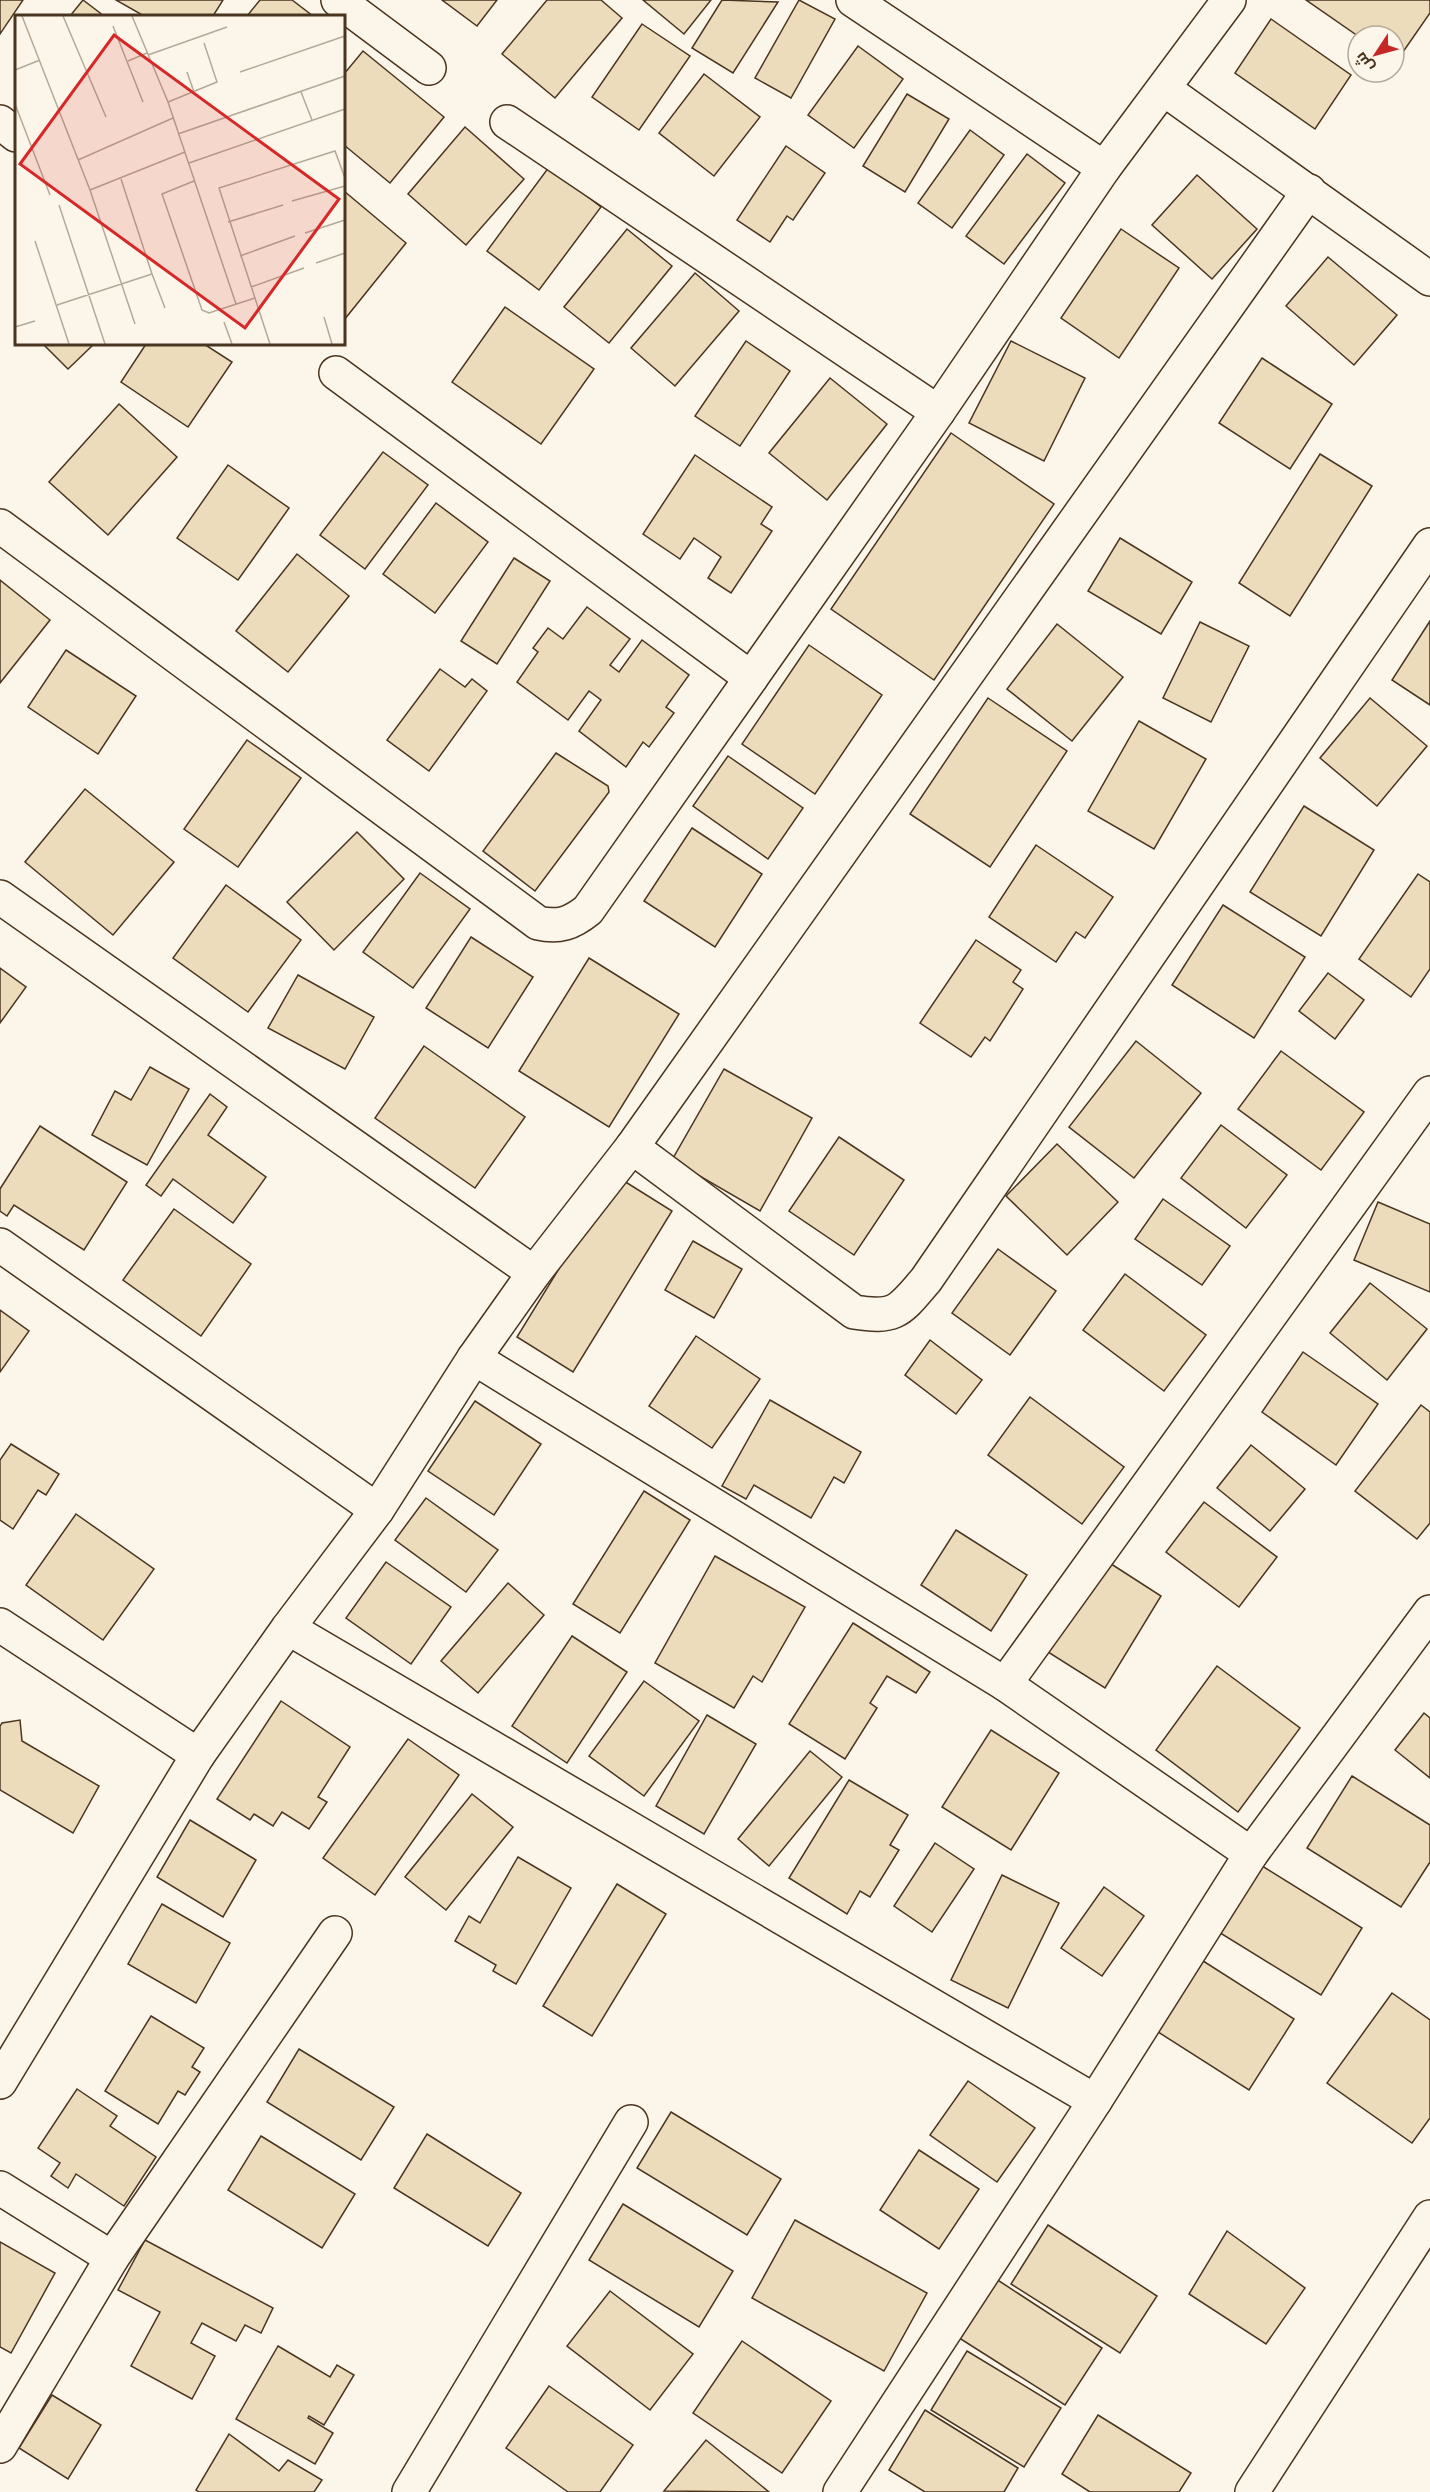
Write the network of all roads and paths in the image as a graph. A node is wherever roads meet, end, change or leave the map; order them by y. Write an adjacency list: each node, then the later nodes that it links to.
1 (338, 0): 4 (street)
2 (853, 0): 9 (street)
3 (1229, 0): 5 (street)
4 (429, 68)
5 (1164, 89): 9 (street); 10 (street)
6 (0, 122): 8 (street)
7 (507, 122): 13 (street)
8 (15, 134)
9 (1104, 168): 13 (street)
10 (1309, 191): 11 (street); 19 (street)
11 (1430, 279)
12 (336, 373): 16 (street)
13 (938, 412): 16 (street)
14 (0, 526): 16 (street)
15 (1430, 545): 19 (street)
16 (751, 678)
17 (0, 897): 21 (street)
18 (1430, 1093): 27 (street)
19 (632, 1147): 21 (street)
20 (0, 1245): 23 (street)
21 (534, 1273): 22 (street)
22 (474, 1358): 23 (street); 27 (street)
23 (377, 1510): 26 (street)
24 (1430, 1612): 29 (street)
25 (0, 1625): 28 (street)
26 (288, 1628): 28 (street); 32 (street)
27 (1005, 1683): 29 (street)
28 (198, 1755): 31 (street)
29 (1251, 1854): 32 (street)
30 (334, 1933): 36 (street)
31 (0, 2082)
32 (1095, 2101): 39 (street)
33 (631, 2122): 38 (street)
34 (0, 2188): 36 (street)
35 (1430, 2217): 40 (street)
36 (112, 2258): 37 (street)
37 (0, 2446)
38 (409, 2492)
39 (840, 2492)
40 (1252, 2492)

